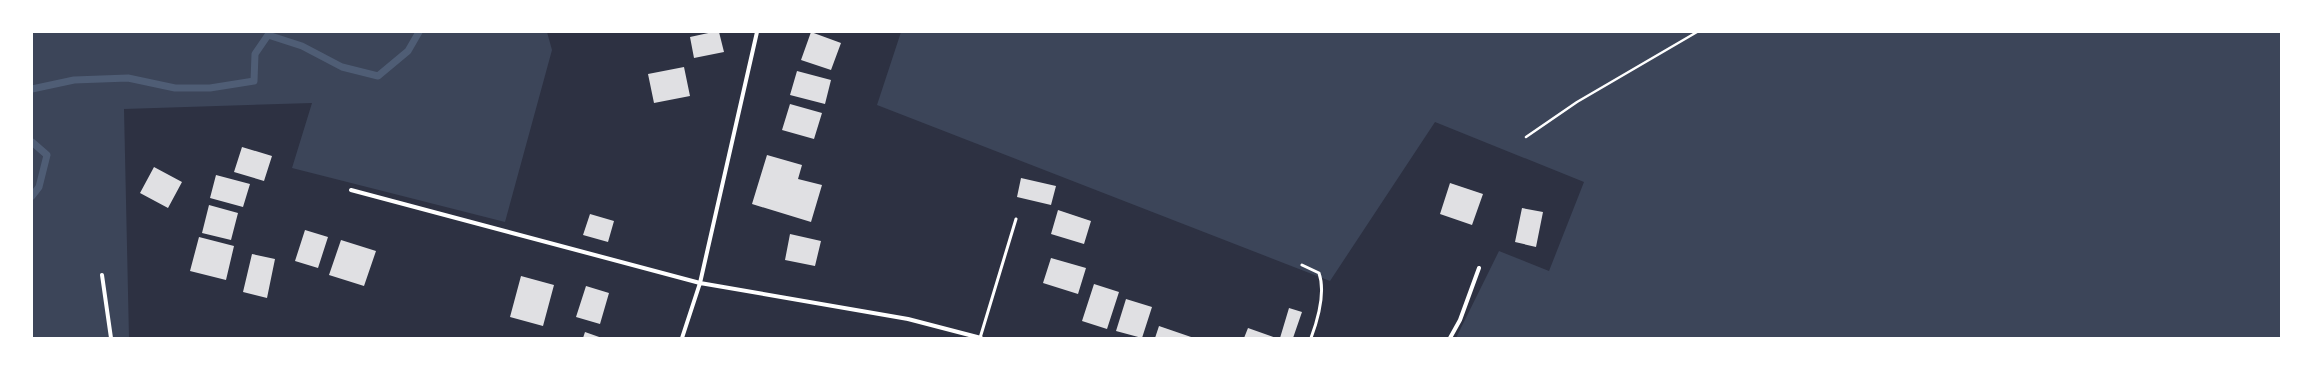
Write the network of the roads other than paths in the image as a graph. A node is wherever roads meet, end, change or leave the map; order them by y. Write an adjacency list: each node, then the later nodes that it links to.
1 (757, 32): 7 (street)
2 (351, 190): 7 (street)
3 (1016, 219): 10 (lane)
4 (1302, 265): 11 (lane)
5 (1479, 268): 12 (street)
6 (102, 275): 8 (street)
7 (700, 283): 9 (street); 10 (street)
8 (111, 338)
9 (682, 338)
10 (980, 338)
11 (1311, 338)
12 (1450, 338)

